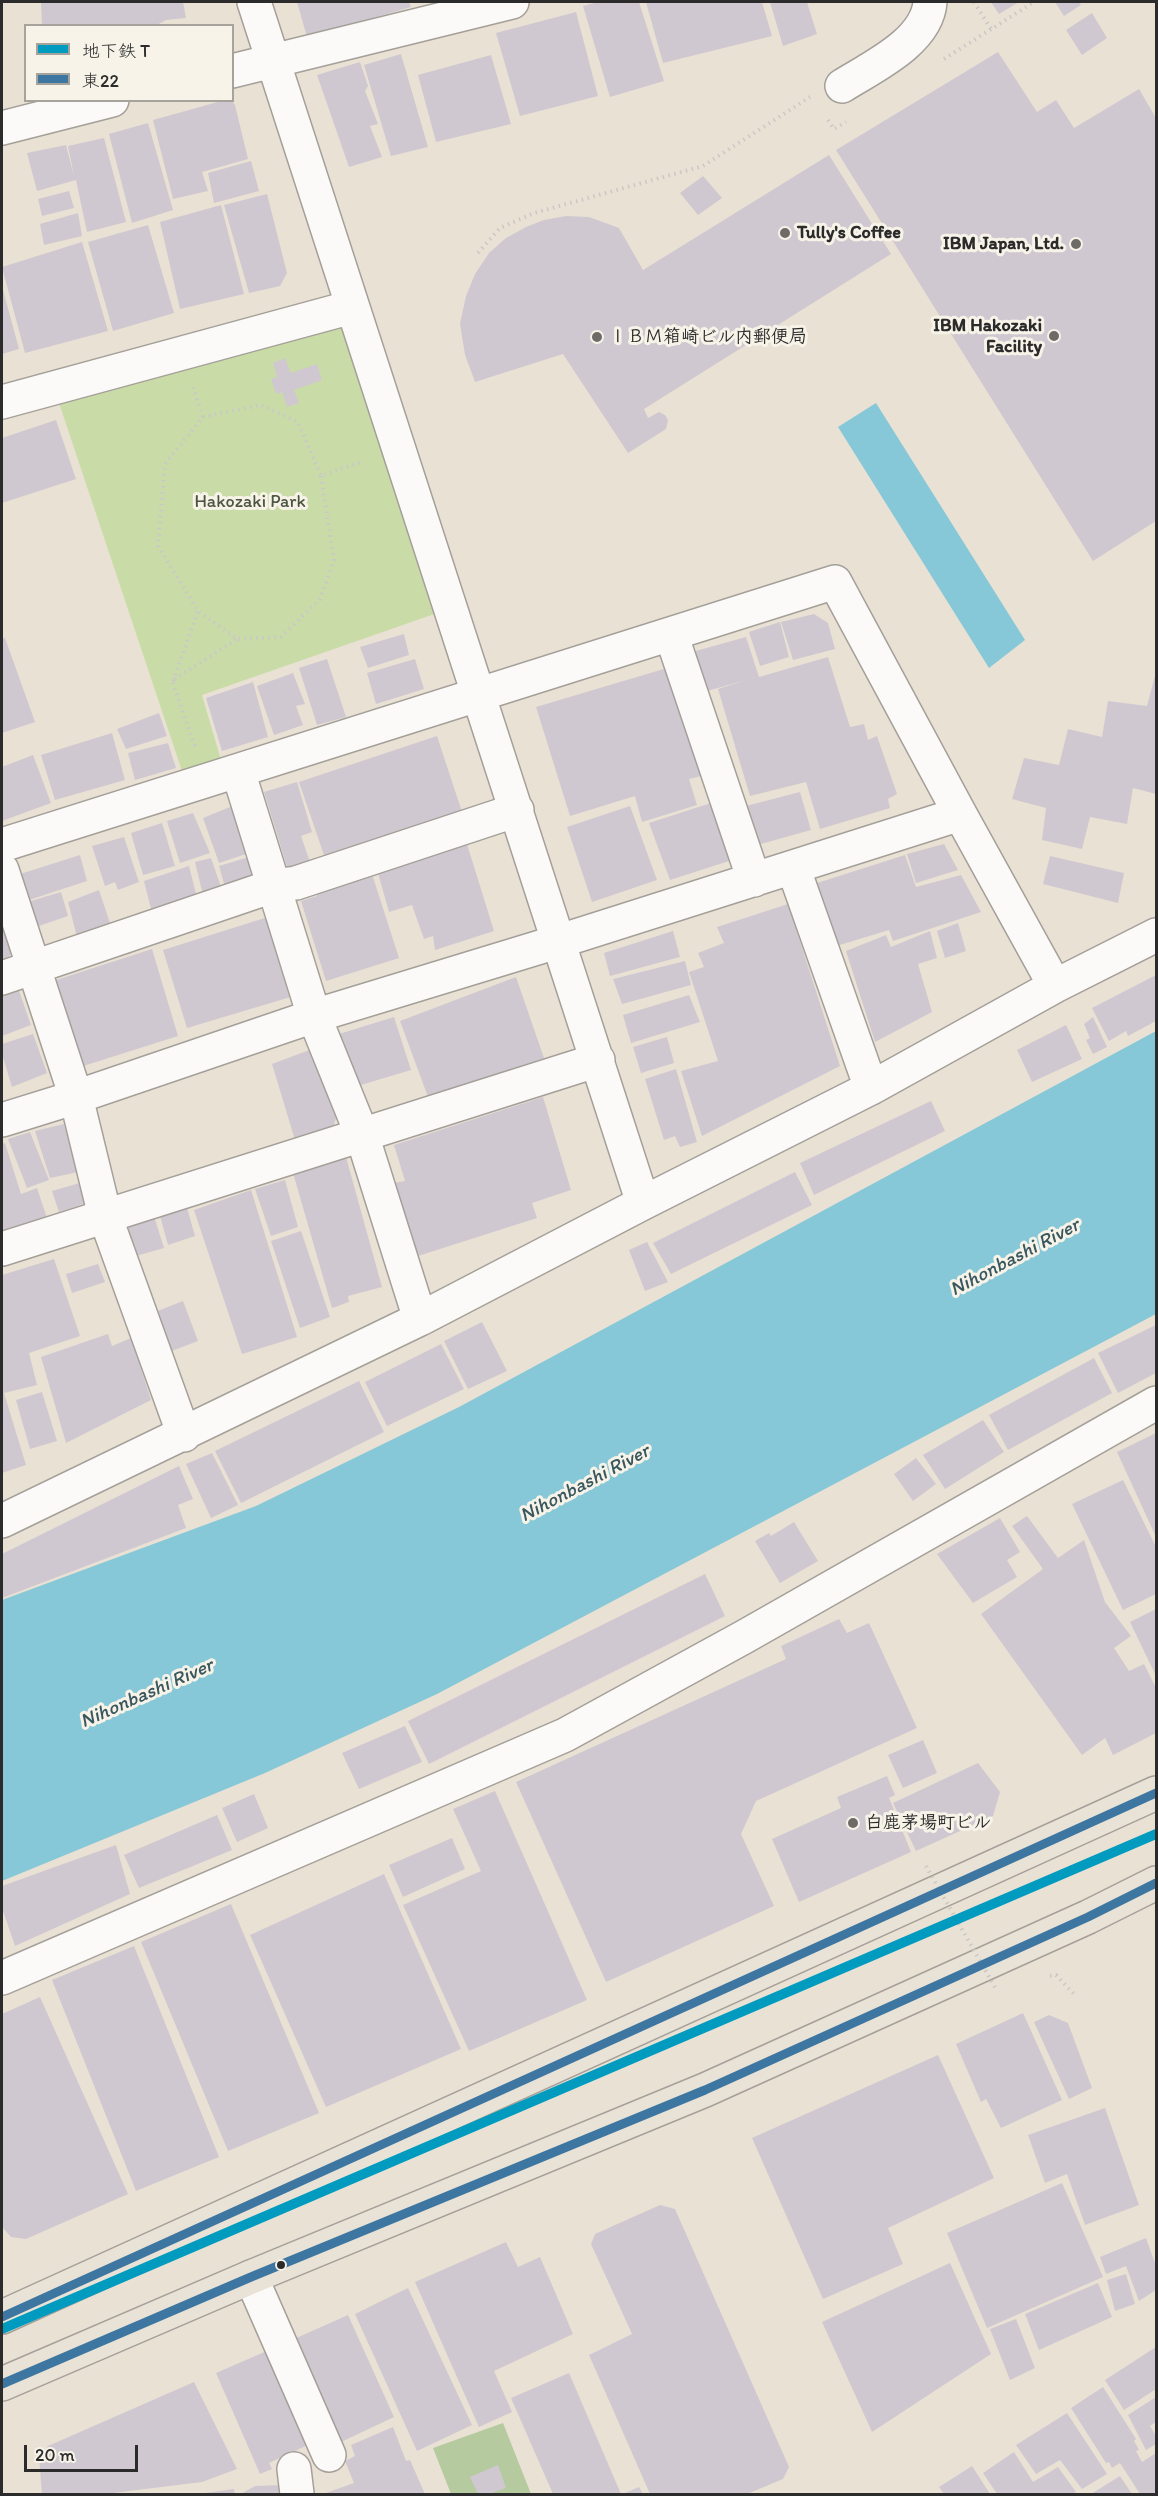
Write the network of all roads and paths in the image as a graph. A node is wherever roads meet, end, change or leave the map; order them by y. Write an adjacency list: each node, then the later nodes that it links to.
1 (254, 2): 8 (street)
2 (512, 2): 8 (street)
3 (930, 2): 10 (street)
4 (974, 2): 6 (path)
5 (1034, 2): 6 (path)
6 (991, 29): 7 (path)
7 (942, 60)
8 (273, 61): 9 (street); 16 (street)
9 (234, 71)
10 (829, 95): 15 (path)
11 (104, 102): 14 (street)
12 (823, 112): 13 (path)
13 (854, 117)
14 (2, 128)
15 (478, 252)
16 (352, 307): 18 (street); 26 (street)
17 (193, 385): 19 (path)
18 (2, 402)
19 (203, 417): 21 (path); 22 (path)
20 (365, 461): 21 (path)
21 (321, 476): 24 (path)
22 (198, 611): 24 (path); 25 (path)
23 (671, 634): 26 (street); 30 (street); 34 (street)
24 (237, 639): 25 (path)
25 (172, 681): 28 (path)
26 (480, 695): 27 (street); 29 (street)
27 (238, 771): 28 (street); 35 (street)
28 (207, 781): 31 (street)
29 (518, 810): 35 (street); 37 (street)
30 (960, 814): 32 (street); 40 (street)
31 (2, 844)
32 (793, 867): 34 (street); 43 (street)
33 (2, 870): 38 (street)
34 (754, 880): 37 (street)
35 (273, 886): 38 (street); 41 (street)
36 (1156, 935): 40 (street)
37 (560, 941): 41 (street); 42 (street)
38 (34, 968): 39 (street); 44 (street)
39 (2, 978)
40 (1055, 986): 43 (street)
41 (314, 1016): 44 (street); 46 (street)
42 (598, 1059): 46 (street); 47 (street)
43 (871, 1088): 47 (street)
44 (76, 1097): 45 (street); 48 (street)
45 (2, 1120)
46 (362, 1135): 48 (street); 50 (street)
47 (643, 1203): 50 (street)
48 (105, 1216): 49 (street); 52 (street)
49 (2, 1249)
50 (420, 1319): 52 (street)
51 (1156, 1403): 57 (street)
52 (184, 1435): 53 (street)
53 (2, 1521)
54 (1156, 1793): 60 (main road)
55 (926, 1866): 58 (path, bridge)
56 (1156, 1883): 59 (main road)
57 (2, 1978)
58 (997, 1991)
59 (251, 2277): 61 (main road); 62 (street)
60 (2, 2317)
61 (2, 2384)
62 (329, 2455)

